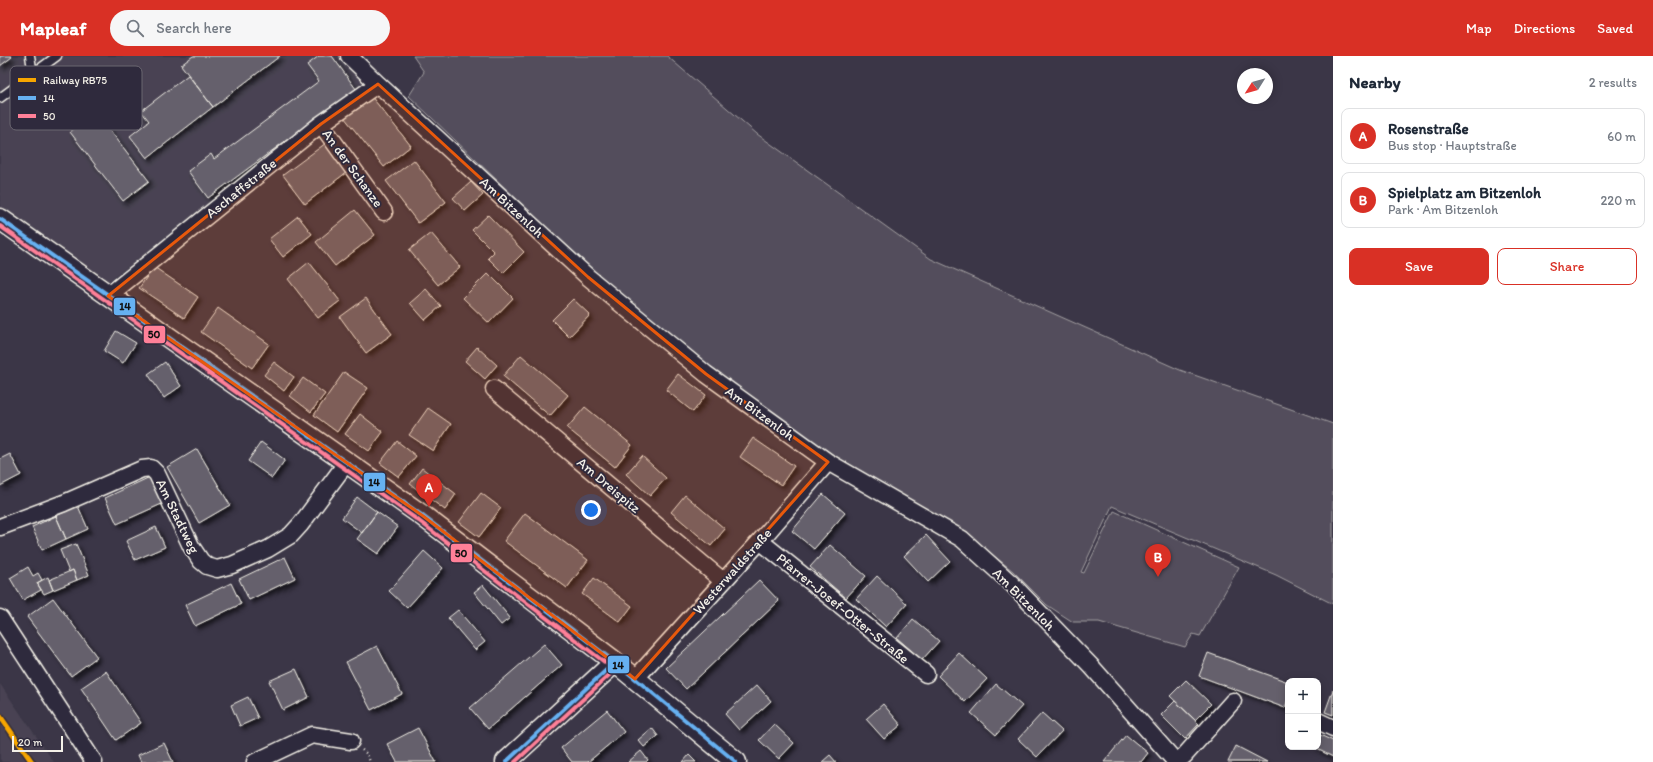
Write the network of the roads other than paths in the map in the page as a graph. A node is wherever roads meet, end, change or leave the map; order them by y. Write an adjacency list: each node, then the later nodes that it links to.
1 (30, 56): 4 (lane)
2 (57, 56): 5 (lane)
3 (349, 56): 6 (street, Am Bitzenloh)
4 (31, 66)
5 (43, 66)
6 (378, 84): 9 (street, Aschaffstraße); 15 (street, Am Bitzenloh)
7 (10, 90): 8 (lane)
8 (0, 98)
9 (321, 124): 10 (street, An der Schanze); 12 (street, Aschaffstraße)
10 (384, 212)
11 (0, 219): 12 (street)
12 (108, 296): 14 (street)
13 (494, 389): 18 (street, Am Dreispitz)
14 (347, 462): 16 (street, Am Stadtweg); 20 (street)
15 (828, 462): 17 (street, Westerwaldstraße); 31 (street, Am Bitzenloh)
16 (0, 527)
17 (760, 541): 18 (street, Westerwaldstraße); 21 (street, Pfarrer-Josef-Otter-Straße)
18 (723, 581): 22 (street, Westerwaldstraße)
19 (0, 618): 27 (street)
20 (615, 662): 22 (street); 29 (street)
21 (926, 674)
22 (635, 679): 30 (street)
23 (1234, 701): 31 (street)
24 (1321, 722): 25 (street)
25 (1333, 728)
26 (351, 741): 28 (street)
27 (94, 762)
28 (255, 762)
29 (506, 762)
30 (736, 762)
31 (1174, 762)

